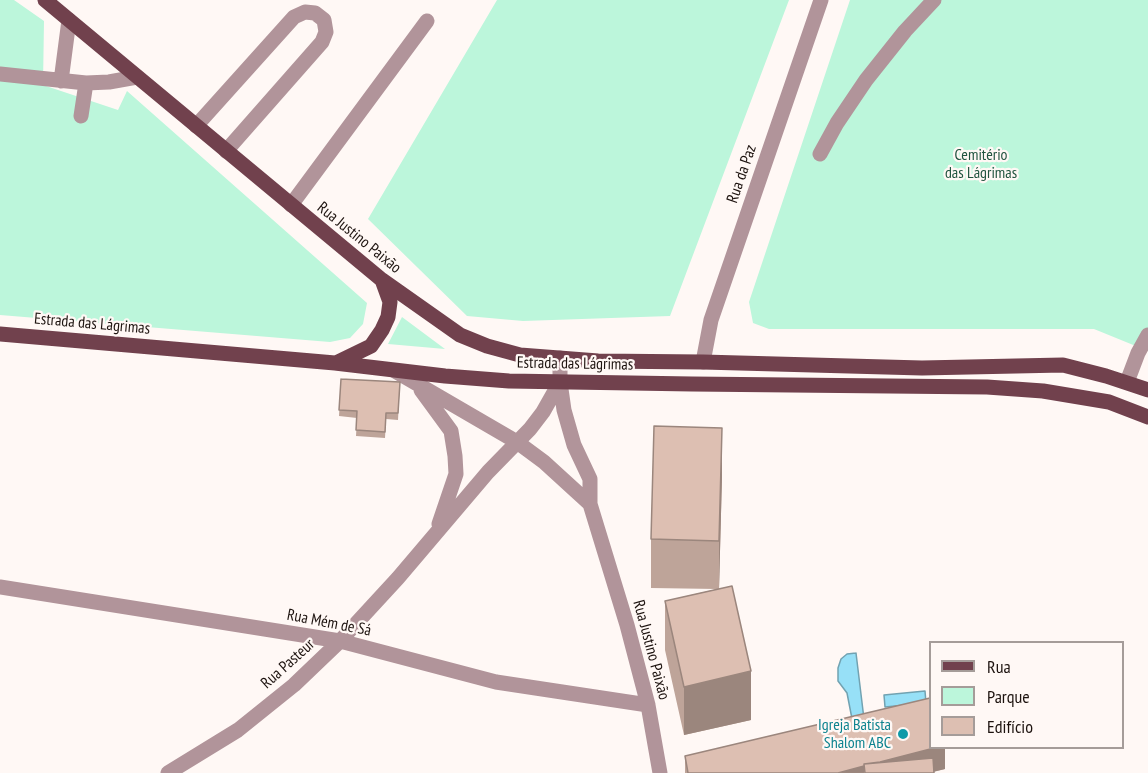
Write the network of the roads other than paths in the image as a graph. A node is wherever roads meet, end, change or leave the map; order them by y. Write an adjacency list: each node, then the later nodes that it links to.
1 (45, 0): 4 (main road, Rua Justino Paixão)
2 (821, 0): 19 (street, Rua da Paz)
3 (934, 0): 13 (street)
4 (69, 20): 7 (main road, Rua Justino Paixão); 8 (street)
5 (427, 21): 14 (street)
6 (0, 74): 8 (street)
7 (137, 77): 9 (street); 11 (main road, Rua Justino Paixão)
8 (61, 81): 9 (street)
9 (86, 83): 10 (street)
10 (81, 116)
11 (196, 126): 12 (main road, Rua Justino Paixão); 12 (street)
12 (226, 151): 14 (main road, Rua Justino Paixão)
13 (820, 154)
14 (291, 205): 15 (main road, Rua Justino Paixão)
15 (382, 280): 18 (main road, Rua Justino Paixão); 20 (main road)
16 (0, 334): 20 (main road, Estrada das Lágrimas)
17 (1148, 335): 23 (street)
18 (560, 358): 19 (main road, Estrada das Lágrimas); 22 (street, Rua Justino Paixão)
19 (703, 362): 23 (main road, Estrada das Lágrimas)
20 (335, 363): 21 (main road, Estrada das Lágrimas)
21 (395, 371): 22 (main road, Estrada das Lágrimas); 24 (street)
22 (560, 382): 26 (main road, Estrada das Lágrimas); 27 (street, Rua Pasteur); 28 (street, Rua Justino Paixão)
23 (1127, 382): 25 (main road, Estrada das Lágrimas)
24 (416, 383): 27 (street); 29 (street, Rua Pasteur)
25 (1148, 390)
26 (1148, 417)
27 (517, 442): 28 (street); 29 (street, Rua Pasteur)
28 (590, 504): 32 (street, Rua Justino Paixão)
29 (436, 532): 31 (street, Rua Pasteur)
30 (0, 587): 31 (street, Rua Mém de Sá)
31 (340, 641): 32 (street, Rua Mém de Sá); 33 (street, Rua Pasteur)
32 (648, 705): 34 (street, Rua Justino Paixão)
33 (174, 771)
34 (660, 773)

